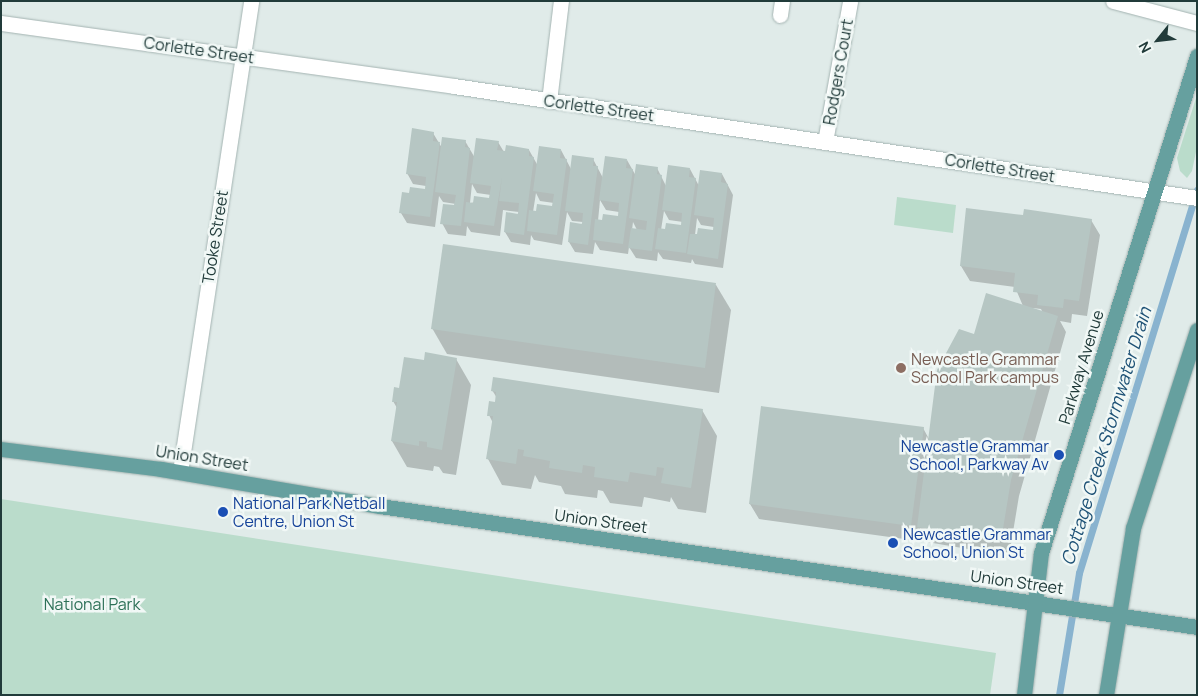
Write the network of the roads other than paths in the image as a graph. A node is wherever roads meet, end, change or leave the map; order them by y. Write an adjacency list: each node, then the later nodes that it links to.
1 (251, 1): 7 (street, Tooke Street)
2 (560, 1): 9 (street)
3 (850, 1): 10 (street, Rodgers Court)
4 (1113, 1): 6 (street)
5 (1, 23): 7 (street, Corlette Street)
6 (1197, 23)
7 (243, 55): 9 (street, Corlette Street); 15 (street, Tooke Street)
8 (1197, 56): 11 (main road, Parkway Avenue)
9 (549, 101): 10 (street, Corlette Street)
10 (826, 142): 11 (street, Corlette Street)
11 (1154, 192): 12 (street, Corlette Street); 16 (main road, Parkway Avenue)
12 (1197, 198)
13 (1197, 330): 17 (main road)
14 (1, 449): 15 (main road, Union Street)
15 (180, 472): 16 (main road, Union Street)
16 (1034, 602): 17 (main road, Union Street); 19 (main road, Parkway Avenue)
17 (1117, 615): 18 (main road, Union Street); 20 (main road)
18 (1197, 627)
19 (1024, 695)
20 (1106, 695)

